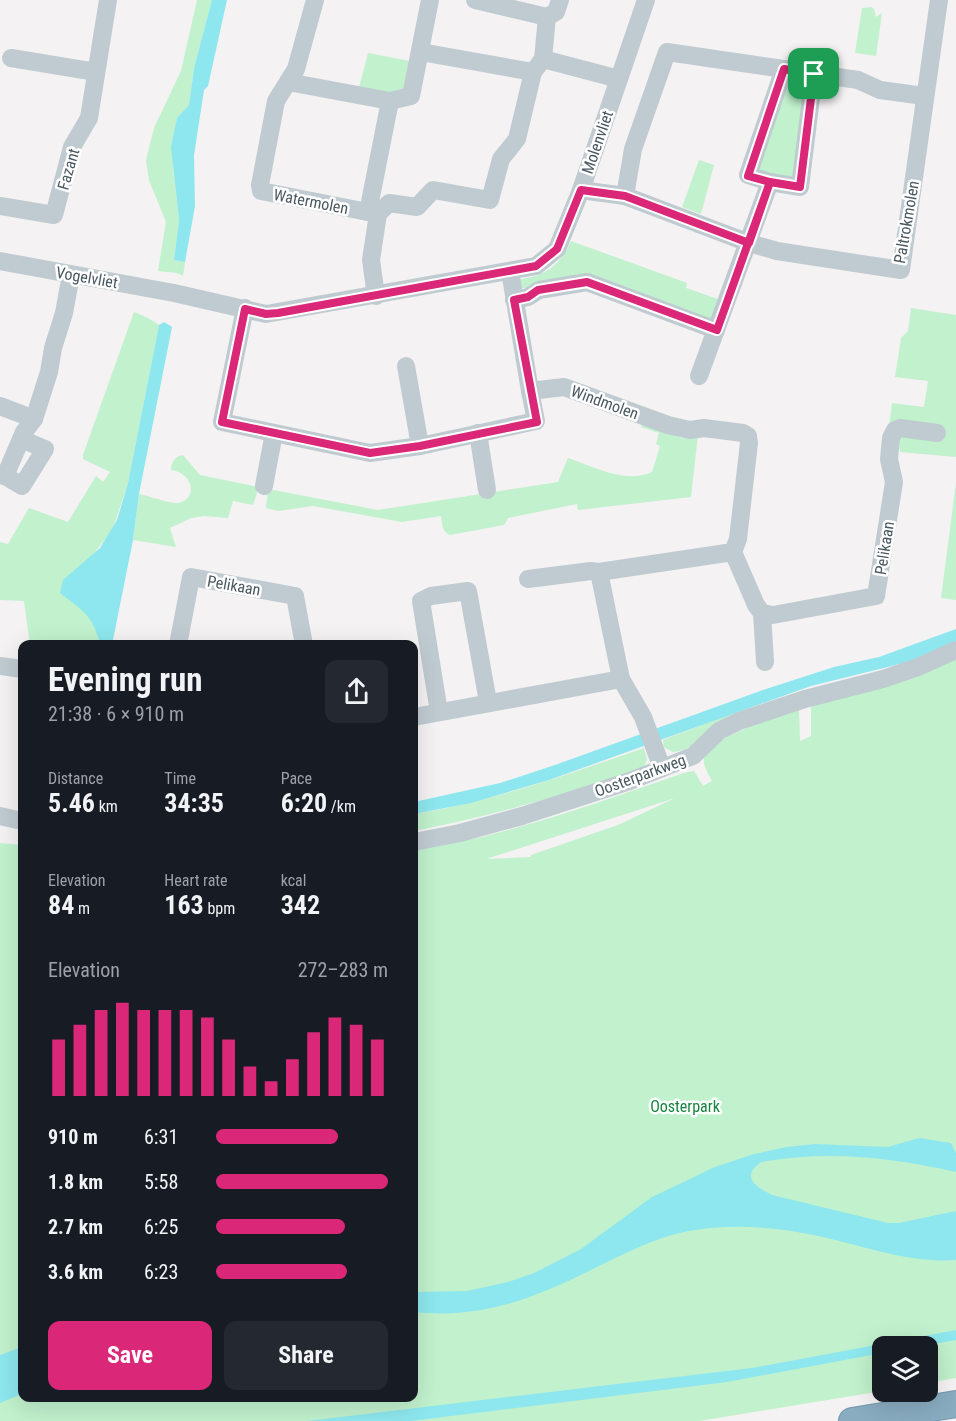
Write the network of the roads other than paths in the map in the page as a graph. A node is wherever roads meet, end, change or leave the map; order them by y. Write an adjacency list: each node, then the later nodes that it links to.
1 (108, 0): 13 (street, Fazant)
2 (315, 0): 16 (street, Watermolen)
3 (430, 0): 9 (street)
4 (560, 0): 8 (street)
5 (646, 0): 15 (street, Molenvliet)
6 (939, 0): 17 (street, Paltrokmolen)
7 (487, 1): 8 (street)
8 (547, 17): 11 (street)
9 (421, 52): 11 (street); 18 (street)
10 (11, 58): 13 (street)
11 (538, 65): 15 (street); 23 (street)
12 (784, 69): 14 (street); 19 (street); 21 (street)
13 (96, 72): 22 (street, Fazant)
14 (814, 74): 17 (street); 19 (street)
15 (619, 79): 20 (street, Molenvliet)
16 (288, 82): 18 (street); 23 (street, Watermolen)
17 (924, 96): 24 (street, Paltrokmolen)
18 (390, 101): 23 (street, Watermolen)
19 (770, 182): 24 (street)
20 (581, 190): 21 (street, Paltrokmolen); 26 (street, Molenvliet)
21 (625, 196): 24 (street, Paltrokmolen)
22 (0, 206)
23 (373, 213): 29 (street, Watermolen)
24 (749, 243): 32 (street)
25 (0, 261): 27 (street, Vogelvliet)
26 (510, 272): 29 (street, Molenvliet); 30 (street)
27 (71, 275): 28 (street, Vogelvliet); 37 (street)
28 (174, 293): 31 (street, Molenvliet)
29 (376, 296): 31 (street, Molenvliet)
30 (514, 300): 32 (street); 35 (street)
31 (245, 309): 38 (street)
32 (717, 330): 34 (street)
33 (406, 366): 42 (street)
34 (699, 376)
35 (530, 391): 39 (street); 46 (street, Windmolen)
36 (0, 406): 37 (street)
37 (34, 419): 41 (street)
38 (274, 433): 42 (street); 44 (street)
39 (478, 433): 42 (street); 45 (street)
40 (937, 433): 49 (street, Pelikaan)
41 (21, 439): 43 (street); 43 (street)
42 (420, 446)
43 (3, 476)
44 (264, 486)
45 (487, 490)
46 (733, 552): 47 (street); 49 (street)
47 (599, 572): 48 (street); 56 (street)
48 (528, 579)
49 (762, 613): 53 (street)
50 (179, 640): 51 (street, Pelikaan)
51 (303, 640)
52 (956, 650): 60 (street, Oosterparkweg)
53 (765, 662)
54 (0, 666): 55 (street)
55 (18, 668)
56 (621, 679): 57 (street); 60 (street)
57 (488, 702): 58 (street); 58 (street)
58 (439, 712): 59 (street)
59 (418, 716)
60 (662, 768): 63 (street, Oosterparkweg)
61 (0, 816): 62 (street)
62 (18, 820)
63 (418, 841)
64 (956, 1404): 65 (highway)
65 (852, 1421)

